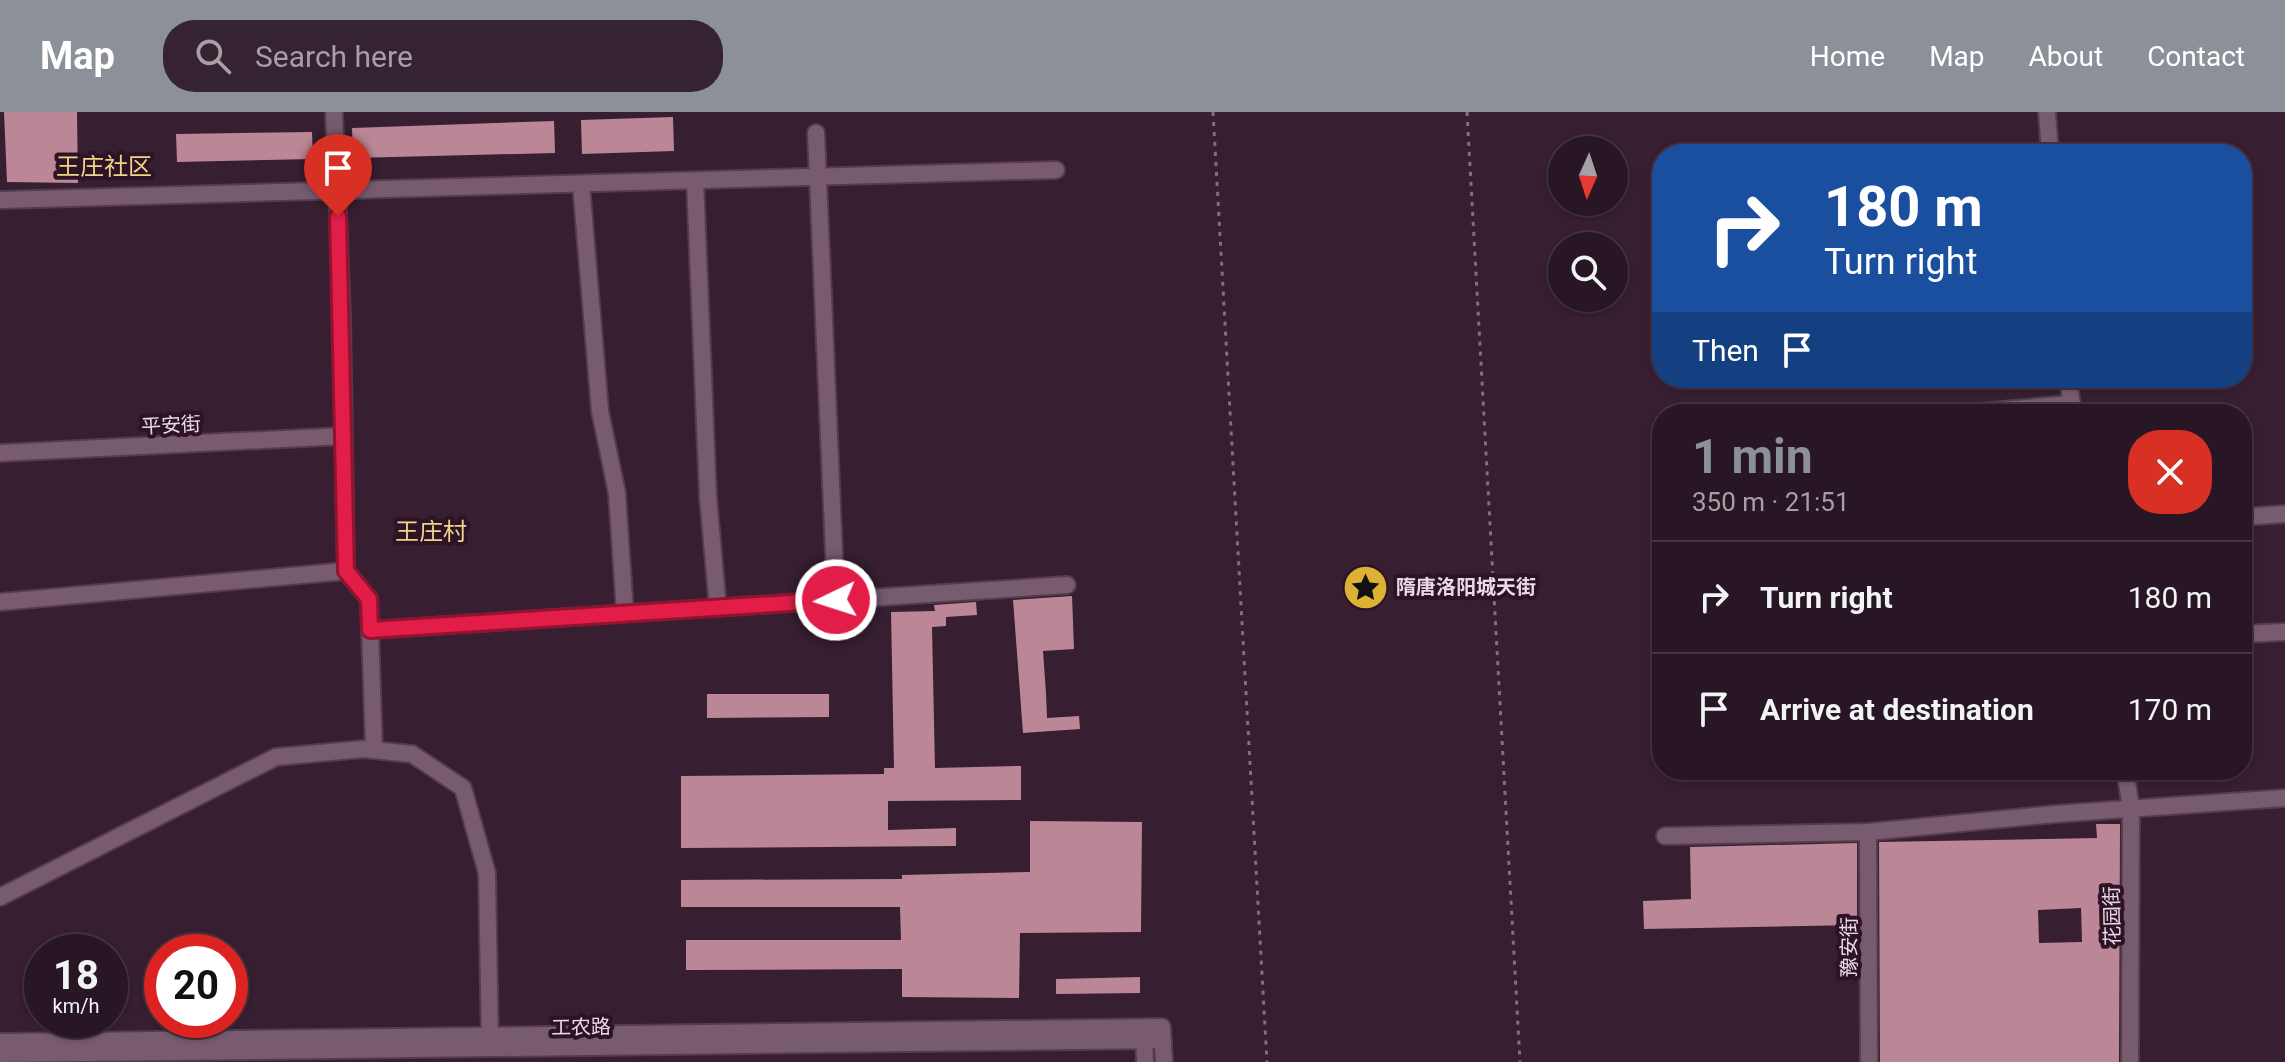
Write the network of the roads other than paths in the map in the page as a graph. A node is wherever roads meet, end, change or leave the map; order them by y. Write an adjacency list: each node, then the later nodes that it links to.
1 (334, 112): 9 (street)
2 (2047, 112): 4 (street)
3 (816, 133): 6 (street)
4 (2049, 144)
5 (1056, 170): 6 (street)
6 (818, 177): 7 (street); 17 (street)
7 (695, 181): 8 (street); 19 (street)
8 (581, 184): 9 (street); 20 (street)
9 (337, 191): 10 (street); 11 (street)
10 (0, 200)
11 (344, 436): 12 (street, 平安街); 15 (street)
12 (0, 453)
13 (2285, 514): 14 (street)
14 (2252, 516)
15 (346, 571): 18 (street); 21 (street)
16 (1067, 585): 17 (street)
17 (836, 600): 19 (street)
18 (0, 602)
19 (718, 608): 20 (street)
20 (625, 613): 21 (street)
21 (370, 630): 24 (street)
22 (2285, 632): 23 (street)
23 (2252, 634)
24 (374, 750): 30 (street); 34 (street)
25 (2127, 780): 27 (street, 花园街)
26 (2285, 798): 27 (street)
27 (2131, 808): 28 (street); 40 (street, 花园街)
28 (1868, 832): 29 (street); 39 (street, 豫安街)
29 (1665, 836)
30 (0, 897)
31 (1144, 1034): 32 (street, 工农路); 37 (street); 38 (street, 工农路)
32 (864, 1037): 34 (street, 工农路); 36 (street)
33 (0, 1042): 34 (street, 工农路)
34 (490, 1042): 35 (street, 工农路)
35 (0, 1054)
36 (864, 1062)
37 (1145, 1062)
38 (1164, 1062)
39 (1869, 1062)
40 (2130, 1062)

